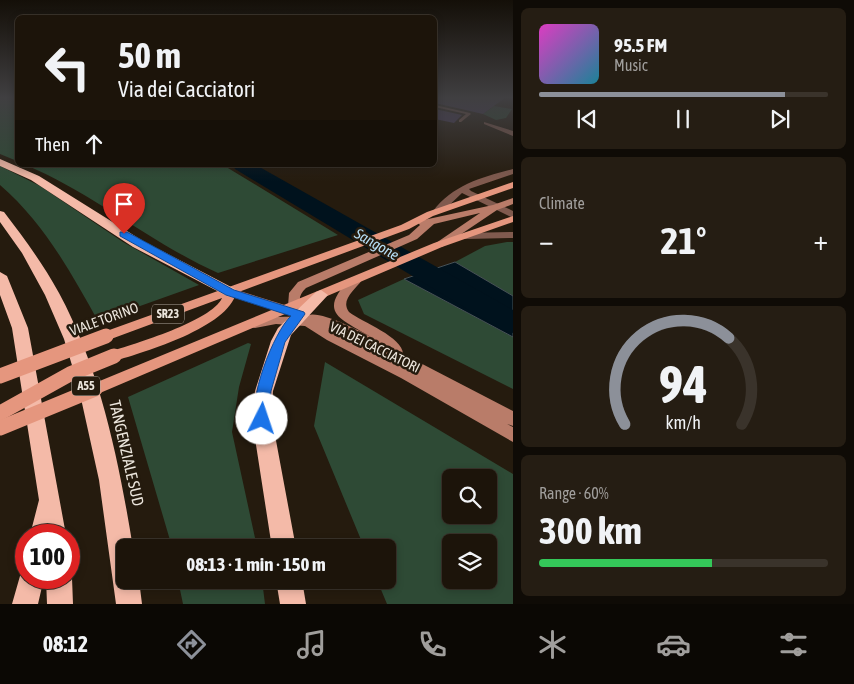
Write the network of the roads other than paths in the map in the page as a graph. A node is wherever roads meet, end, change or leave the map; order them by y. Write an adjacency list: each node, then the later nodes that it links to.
1 (491, 125): 2 (street)
2 (513, 134)
3 (0, 162): 21 (highway)
4 (513, 171): 6 (street)
5 (513, 185): 7 (main road, SR23)
6 (464, 186): 7 (street); 10 (street)
7 (476, 197): 9 (street); 10 (main road, SR23)
8 (513, 201): 9 (street)
9 (496, 207): 12 (street); 14 (street); 18 (street)
10 (438, 211): 15 (main road, SR23)
11 (0, 214): 34 (highway, TANGENZIALE SUD / A55)
12 (513, 215)
13 (513, 219): 17 (main road)
14 (430, 222): 15 (street); 23 (street)
15 (401, 229): 21 (main road, VIALE TORINO / SR23)
16 (513, 235): 17 (street)
17 (465, 236): 18 (main road)
18 (433, 247): 20 (main road)
19 (0, 276): 31 (highway)
20 (356, 280): 22 (main road); 25 (street)
21 (230, 292): 23 (street, VIA DEI CACCIATORI); 26 (main road, VIALE TORINO / SR23, bridge); 27 (main road, bridge)
22 (321, 294): 23 (highway)
23 (293, 313): 24 (street); 25 (street, VIA DEI CACCIATORI); 30 (street, VIA DEI CACCIATORI); 35 (highway)
24 (250, 325): 29 (main road, bridge)
25 (406, 361): 28 (street, VIA DEI CACCIATORI)
26 (0, 376)
27 (0, 413)
28 (513, 419)
29 (0, 428)
30 (513, 435)
31 (50, 500): 32 (highway); 33 (highway)
32 (45, 524)
33 (53, 524)
34 (120, 539)
35 (282, 539)
36 (28, 589): 40 (highway)
37 (59, 589): 41 (highway)
38 (127, 589): 42 (highway)
39 (290, 589): 43 (highway)
40 (25, 604)
41 (60, 604)
42 (129, 604)
43 (293, 604)

